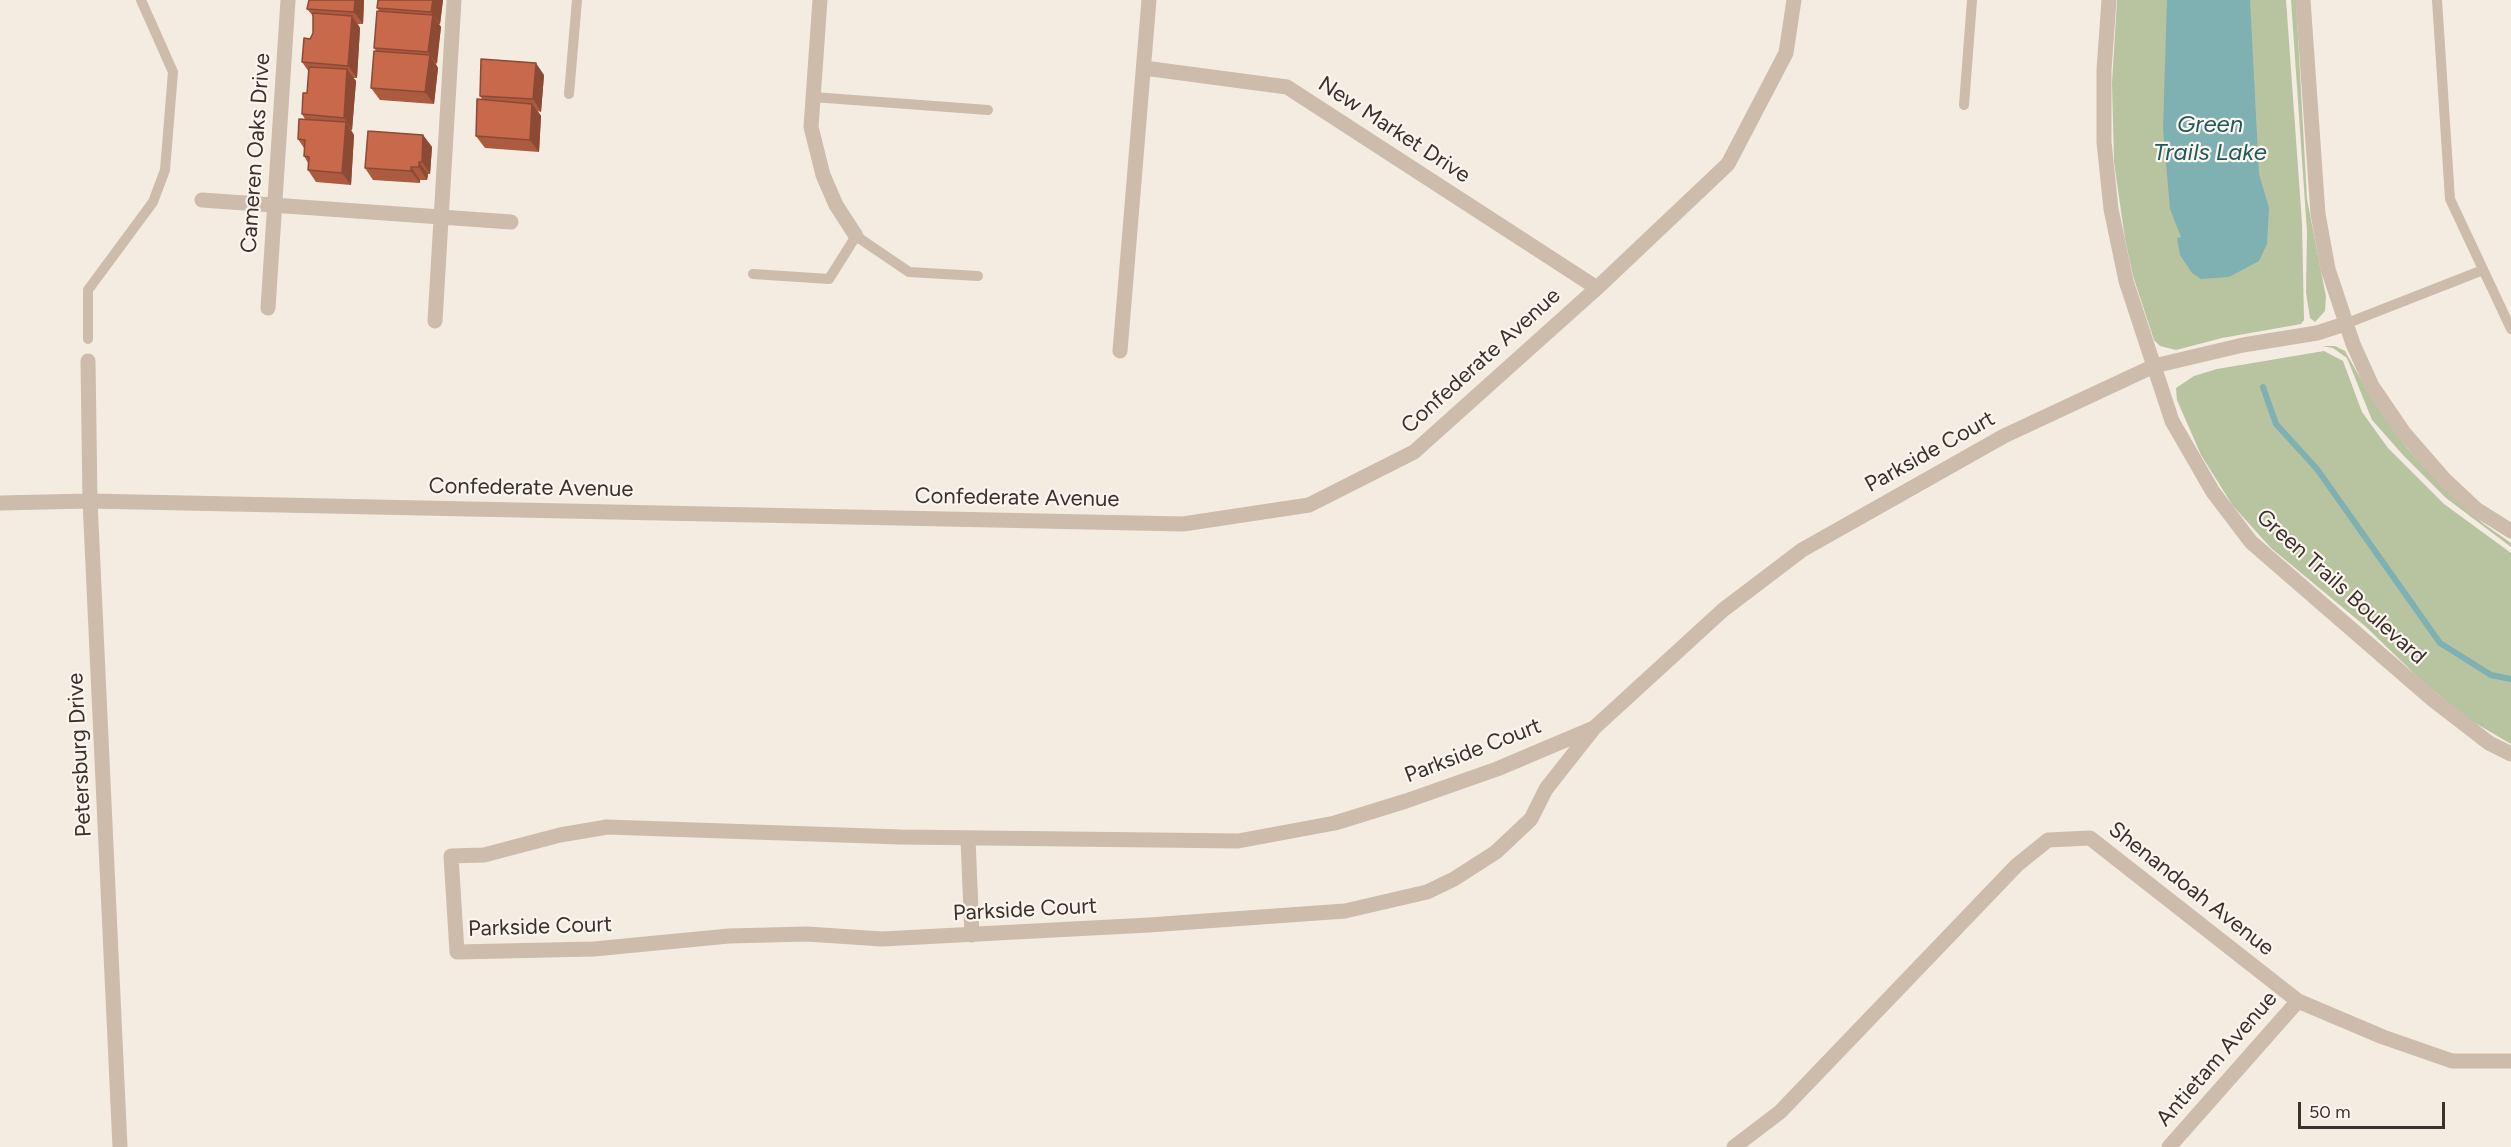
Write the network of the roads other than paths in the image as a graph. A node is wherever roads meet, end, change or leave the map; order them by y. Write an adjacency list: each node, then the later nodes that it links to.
1 (141, 0): 30 (lane)
2 (288, 0): 18 (street, Cameren Oaks Drive)
3 (454, 0): 19 (street)
4 (577, 0): 13 (lane)
5 (820, 0): 14 (street)
6 (1149, 0): 12 (street)
7 (1794, 0): 25 (street, Confederate Avenue)
8 (1972, 0): 15 (lane)
9 (2109, 0): 33 (street, Green Trails Boulevard)
10 (2303, 0): 28 (street)
11 (2437, 0): 22 (lane)
12 (1144, 68): 25 (street, New Market Drive); 31 (street)
13 (569, 94)
14 (813, 97): 16 (lane); 21 (street)
15 (1964, 105)
16 (988, 110)
17 (202, 200): 18 (street)
18 (275, 205): 19 (street); 26 (street, Cameren Oaks Drive)
19 (441, 217): 20 (street); 27 (street)
20 (511, 222)
21 (856, 236): 23 (lane); 24 (lane)
22 (2483, 270): 28 (lane); 29 (lane)
23 (753, 274)
24 (978, 276)
25 (1597, 288): 34 (street, Confederate Avenue)
26 (268, 308)
27 (435, 321)
28 (2345, 324): 33 (street, Parkside Court); 36 (street)
29 (2511, 329)
30 (88, 339)
31 (1120, 351)
32 (88, 361): 34 (street, Petersburg Drive)
33 (2154, 366): 37 (street, Parkside Court); 38 (street, Green Trails Boulevard)
34 (90, 501): 35 (street, Confederate Avenue); 43 (street, Petersburg Drive)
35 (0, 502)
36 (2511, 531)
37 (1594, 728): 39 (street, Parkside Court); 40 (street, Parkside Court)
38 (2511, 754)
39 (968, 839): 40 (street); 40 (street, Parkside Court)
40 (972, 935)
41 (2298, 1000): 42 (street, Shenandoah Avenue); 44 (street, Shenandoah Avenue); 45 (street, Antietam Avenue)
42 (2511, 1061)
43 (120, 1147)
44 (1734, 1147)
45 (2169, 1147)

